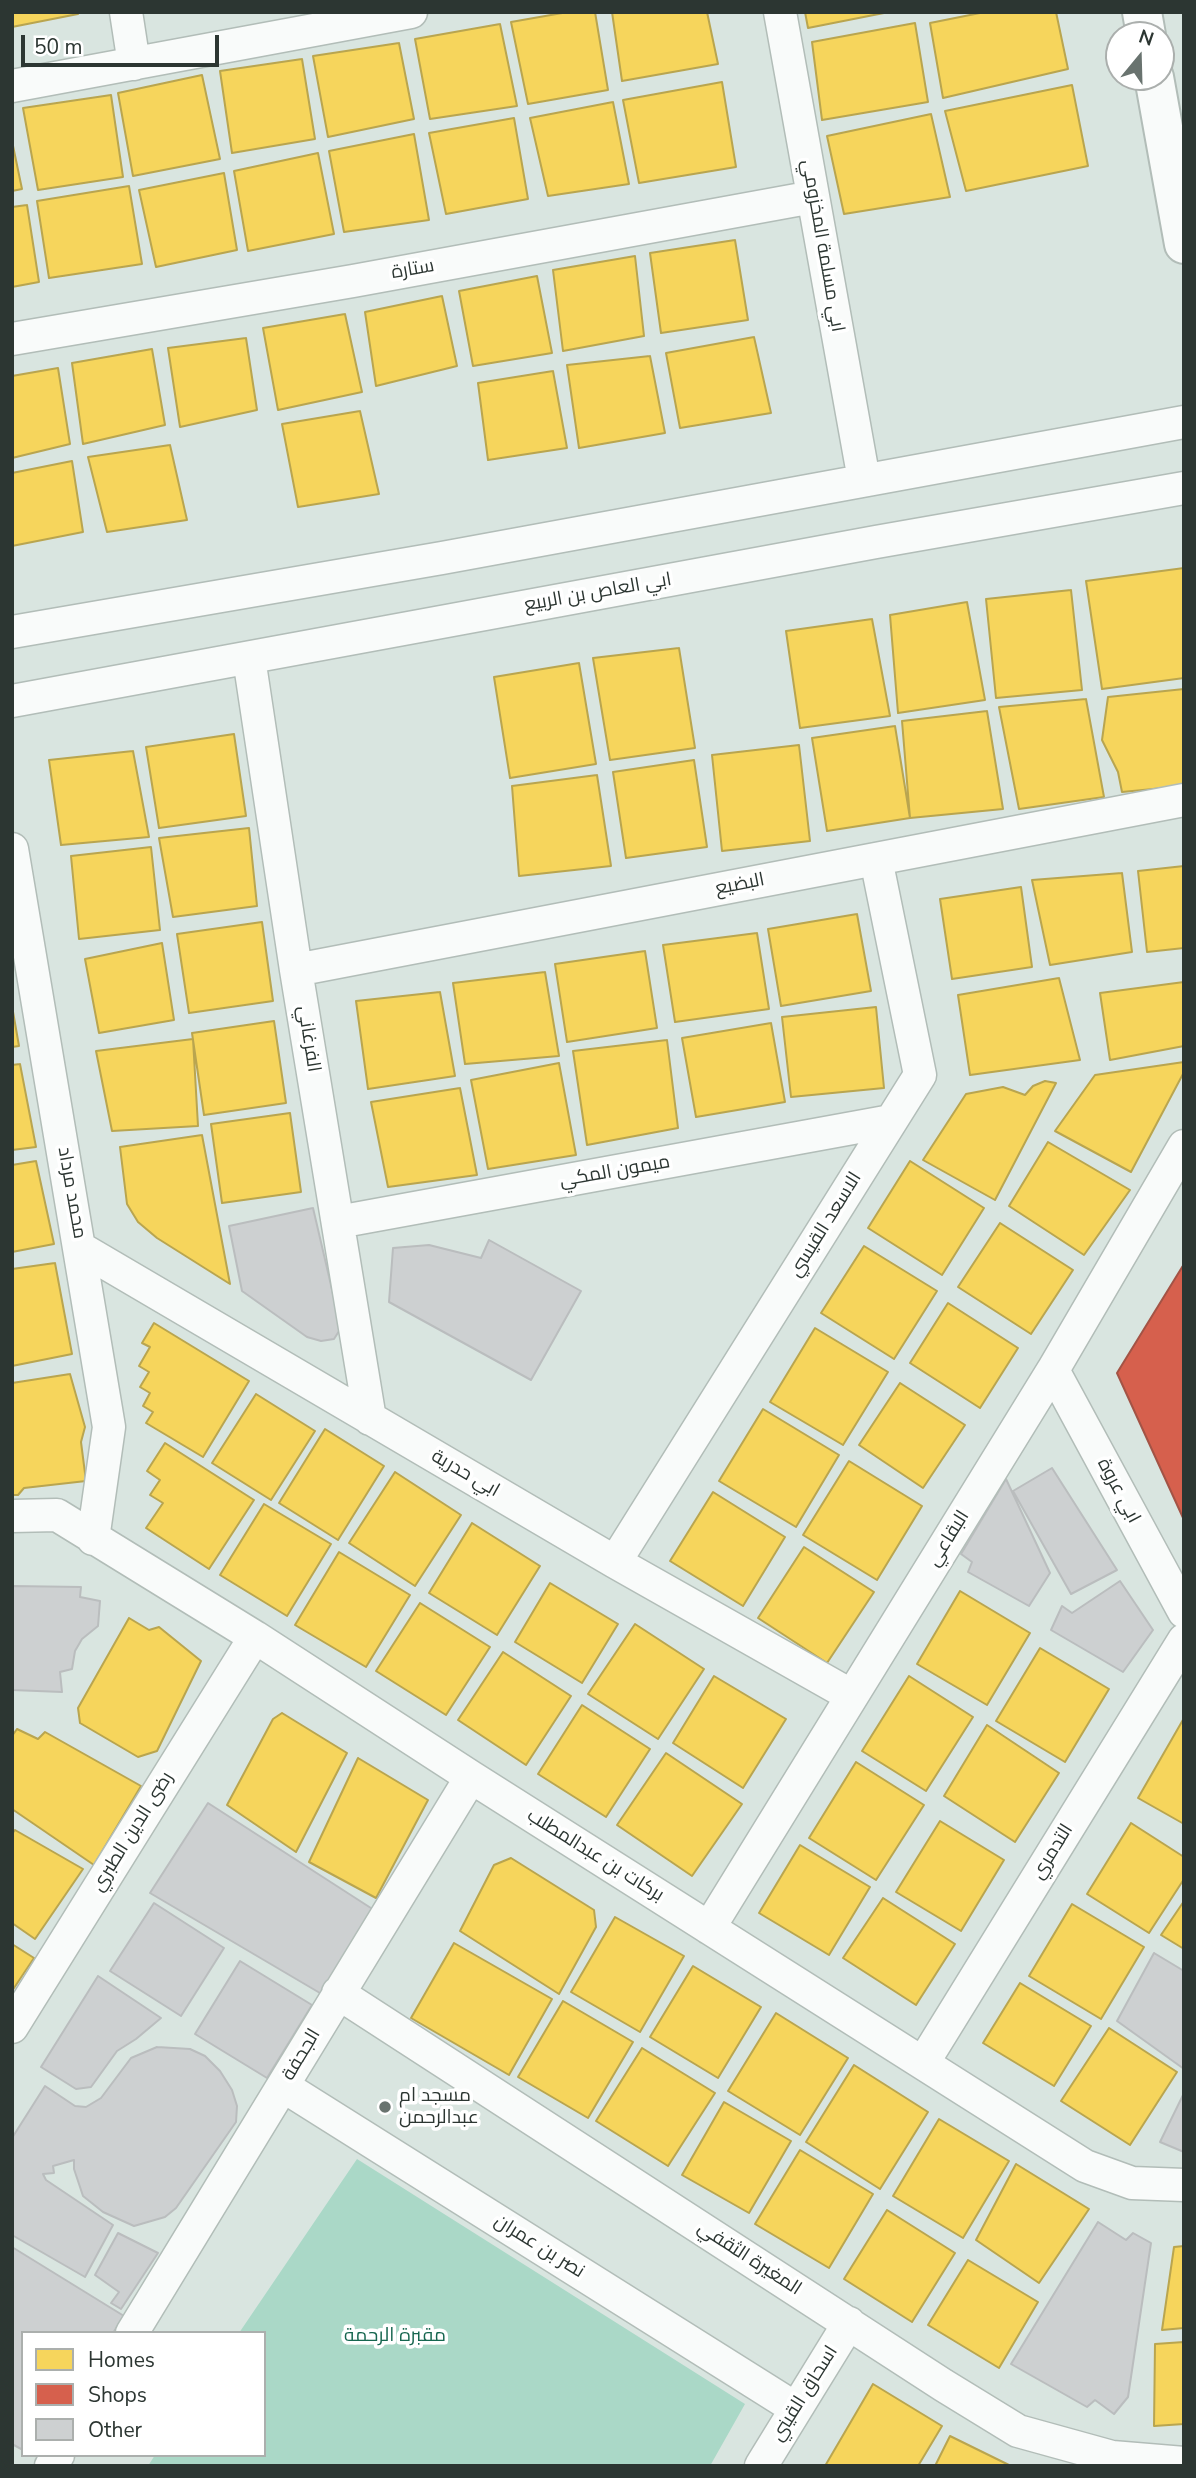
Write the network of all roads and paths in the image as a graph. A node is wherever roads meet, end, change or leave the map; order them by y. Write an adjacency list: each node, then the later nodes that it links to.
1 (126, 12): 4 (street)
2 (411, 12): 4 (street)
3 (780, 12): 7 (street, ابي مسلمة المخزومي)
4 (134, 64): 5 (street)
5 (12, 86)
6 (1157, 91): 8 (main road)
7 (813, 197): 9 (street, ستارة); 11 (street, ابي مسلمة المخزومي)
8 (1184, 244)
9 (12, 339)
10 (1184, 422): 11 (street)
11 (864, 480): 13 (street)
12 (1184, 488): 14 (street, ابي العاص بن الربيع)
13 (12, 632)
14 (249, 658): 15 (street, ابي العاص بن الربيع); 19 (street, الفرغاني)
15 (12, 702)
16 (1184, 800): 18 (street, البضيع)
17 (12, 849): 23 (street, محمد مرداد)
18 (876, 859): 19 (street, البضيع); 20 (street, الاسعد القيسي)
19 (296, 970): 22 (street, الفرغاني)
20 (891, 1121): 22 (street, ميمون المكي); 28 (street, الاسعد القيسي)
21 (1184, 1146): 24 (street, البقاعي)
22 (338, 1222): 25 (street, الفرغاني)
23 (80, 1248): 25 (street, ابي حدرية); 27 (street, محمد مرداد)
24 (1053, 1370): 29 (street, ابي عروة); 32 (street, البقاعي)
25 (370, 1419): 28 (street, ابي حدرية)
26 (12, 1516): 27 (street, بركات بن عبدالمطلب)
27 (93, 1539): 30 (street, بركات بن عبدالمطلب)
28 (615, 1562): 32 (street, ابي حدرية)
29 (1184, 1612)
30 (255, 1637): 33 (street, بركات بن عبدالمطلب); 36 (street, رضى الدين الطبري)
31 (1184, 1640): 37 (street, التدمري)
32 (852, 1696): 34 (street, البقاعي)
33 (471, 1777): 34 (street, بركات بن عبدالمطلب); 35 (street, الجحفة)
34 (709, 1928): 37 (street, بركات بن عبدالمطلب)
35 (338, 1993): 38 (street, الجحفة); 40 (street, المغيرة الثقفي)
36 (12, 2027)
37 (923, 2063): 39 (street, بركات بن عبدالمطلب)
38 (283, 2086): 41 (street, الجحفة); 42 (street, نصر بن عمران)
39 (1184, 2185)
40 (849, 2323): 42 (street, اسحاق القيني); 43 (street, المغيرة الثقفي)
41 (133, 2331)
42 (795, 2408): 44 (street, اسحاق القيني)
43 (1184, 2463)
44 (761, 2466)

